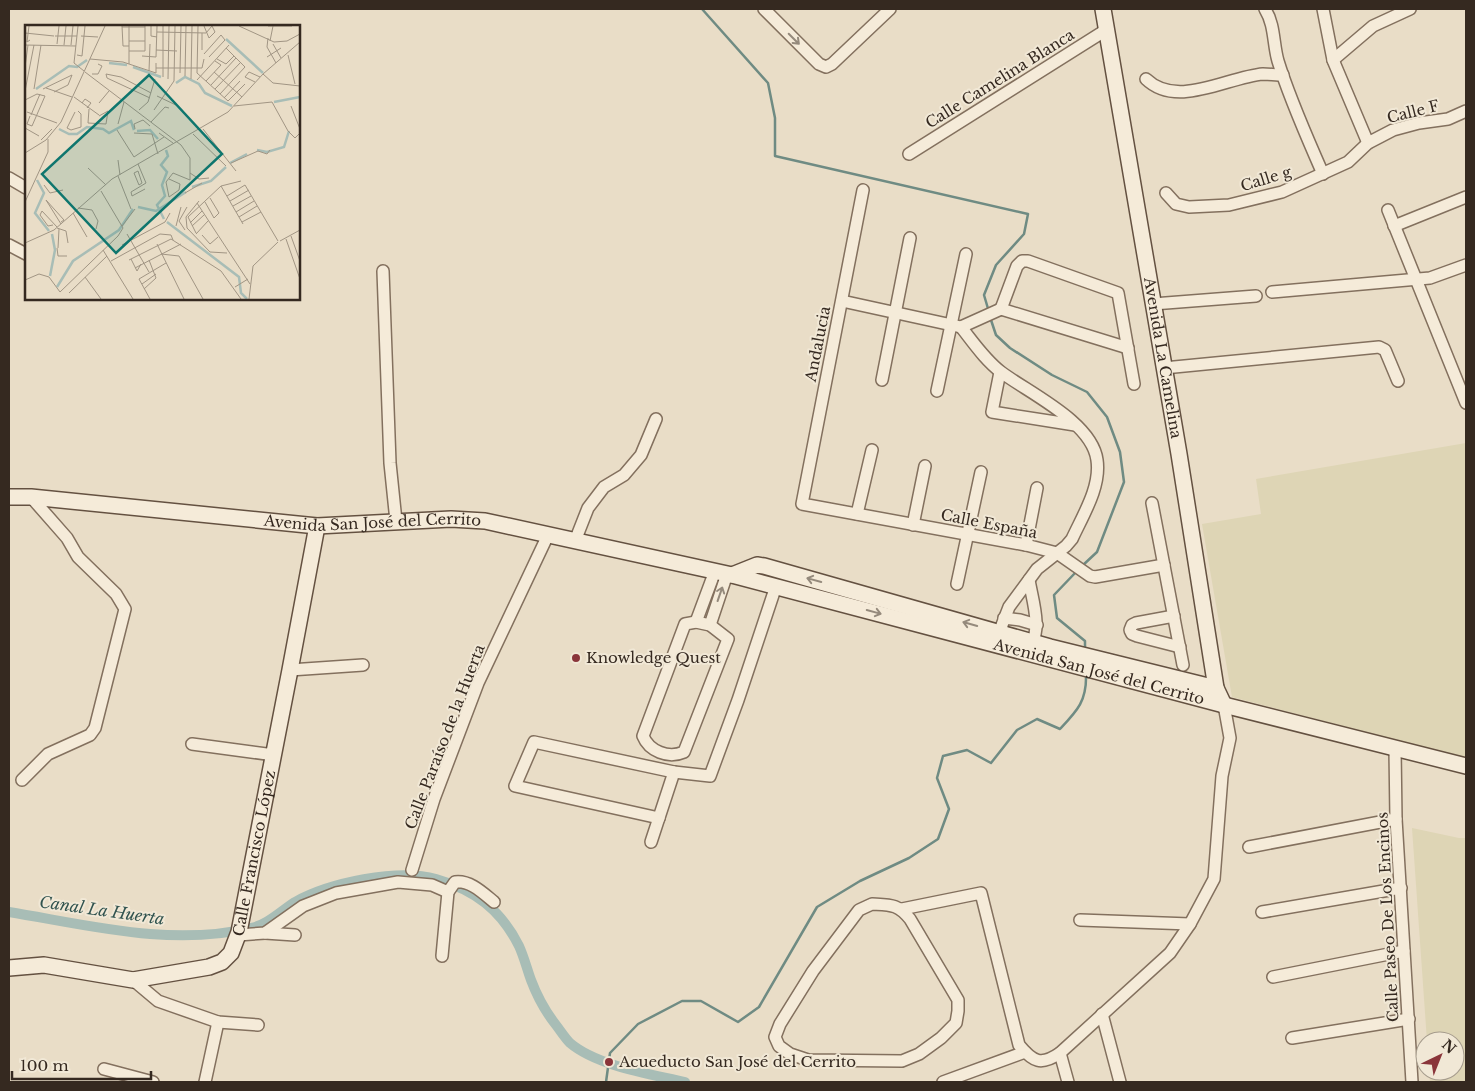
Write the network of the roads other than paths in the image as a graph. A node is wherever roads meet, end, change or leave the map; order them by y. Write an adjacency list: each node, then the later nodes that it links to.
1 (764, 9): 6 (street, one-way to 6)
2 (1103, 9): 7 (street, Avenida La Camelina)
3 (1265, 9): 9 (street)
4 (1323, 9): 8 (street)
5 (1410, 9): 8 (street)
6 (884, 10)
7 (1106, 30): 13 (street, Calle Camelina Blanca); 32 (street, Avenida La Camelina)
8 (1333, 60): 12 (street)
9 (1283, 75): 10 (street); 14 (street)
10 (1146, 79)
11 (1466, 111): 12 (street, Calle F)
12 (1368, 143): 14 (street, Calle g)
13 (910, 154)
14 (1323, 174): 18 (street, Calle g)
15 (9, 178): 16 (street)
16 (25, 187)
17 (863, 190): 31 (street, Andalucia)
18 (1166, 193)
19 (1466, 197): 21 (street)
20 (1388, 210): 21 (street)
21 (1394, 226): 28 (street)
22 (910, 238): 34 (street)
23 (9, 245): 24 (street)
24 (25, 253)
25 (966, 254): 35 (street)
26 (1466, 265): 28 (street)
27 (383, 271): 55 (street)
28 (1416, 280): 29 (street); 43 (street)
29 (1272, 292)
30 (1256, 296): 32 (street)
31 (842, 301): 34 (street); 53 (street, Andalucia)
32 (1153, 304): 37 (street, Avenida La Camelina)
33 (998, 310): 35 (street); 36 (street); 36 (street)
34 (895, 313): 35 (street); 39 (street)
35 (955, 325): 38 (street); 42 (street)
36 (1128, 348): 41 (street)
37 (1164, 368): 40 (street); 81 (street, Avenida La Camelina)
38 (1000, 372): 45 (street); 45 (street)
39 (882, 380)
40 (1398, 381)
41 (1134, 384)
42 (937, 391)
43 (1466, 403)
44 (656, 419): 60 (street)
45 (1076, 426): 62 (street)
46 (872, 450): 54 (street)
47 (925, 466): 56 (street)
48 (982, 472): 59 (street)
49 (1036, 488): 61 (street)
50 (9, 497): 51 (street, Avenida San José del Cerrito)
51 (30, 497): 57 (street, Avenida San José del Cerrito); 88 (street)
52 (1152, 503): 63 (street)
53 (802, 504): 54 (street, Calle España)
54 (857, 514): 56 (street, Calle España)
55 (396, 521): 57 (street, Avenida San José del Cerrito); 58 (street, Avenida San José del Cerrito)
56 (913, 525): 59 (street, Calle España)
57 (316, 526): 80 (street, Calle Francisco López)
58 (548, 535): 60 (street, Avenida San José del Cerrito); 93 (street, Calle Paraíso de la Huerta)
59 (969, 535): 61 (street, Calle España); 68 (street)
60 (575, 541): 65 (street, Avenida San José del Cerrito)
61 (1026, 545): 62 (street, Calle España)
62 (1057, 553): 63 (street, Calle España); 66 (street)
63 (1164, 565): 70 (street)
64 (764, 566): 65 (street, Avenida San José del Cerrito); 67 (street); 74 (street, Avenida San José del Cerrito, one-way to 64)
65 (725, 573): 67 (street, Avenida San José del Cerrito); 71 (street); 72 (street, one-way to 65)
66 (1029, 580): 73 (street); 74 (street)
67 (759, 582): 69 (street, Avenida San José del Cerrito)
68 (957, 584)
69 (776, 586): 74 (street, Avenida San José del Cerrito, one-way to 74); 87 (street)
70 (1174, 616): 76 (street); 76 (street)
71 (696, 622): 72 (street); 72 (street)
72 (710, 625)
73 (1037, 625): 74 (street); 75 (street)
74 (1002, 632): 75 (street, Avenida San José del Cerrito)
75 (1031, 647): 77 (street, Avenida San José del Cerrito)
76 (1180, 647): 79 (street)
77 (1095, 664): 81 (street, Avenida San José del Cerrito); 82 (street, Avenida San José del Cerrito)
78 (363, 665): 80 (street)
79 (1183, 665)
80 (290, 670): 85 (street, Calle Francisco López)
81 (1216, 688): 82 (street, Avenida La Camelina)
82 (1224, 705): 84 (street, Avenida San José del Cerrito); 100 (street)
83 (192, 744): 85 (street)
84 (1395, 749): 86 (street, Avenida San José del Cerrito); 90 (street, Calle Paseo De Los Encinos)
85 (274, 755): 101 (street, Calle Francisco López)
86 (1466, 766)
87 (674, 772): 89 (street); 89 (street)
88 (22, 780)
89 (659, 818): 91 (street)
90 (1396, 819): 92 (street); 95 (street, Calle Paseo De Los Encinos)
91 (651, 842)
92 (1249, 847)
93 (412, 870)
94 (451, 887): 96 (street); 102 (street); 105 (street)
95 (1400, 888): 98 (street); 104 (street, Calle Paseo De Los Encinos)
96 (494, 902)
97 (902, 909): 97 (street); 114 (street)
98 (1262, 912)
99 (1080, 920): 100 (street)
100 (1190, 924): 109 (street)
101 (238, 932): 102 (street); 108 (street, Calle Francisco López)
102 (266, 933): 103 (street)
103 (295, 935)
104 (1404, 951): 107 (street); 110 (street, Calle Paseo De Los Encinos)
105 (442, 956)
106 (9, 968): 108 (street, Calle Francisco López)
107 (1273, 976)
108 (133, 980): 111 (street)
109 (1102, 1014): 115 (street); 121 (street)
110 (1409, 1019): 113 (street); 122 (street, Calle Paseo De Los Encinos)
111 (218, 1022): 112 (street); 118 (street)
112 (258, 1025)
113 (1292, 1038)
114 (1025, 1052): 115 (street); 119 (street)
115 (1060, 1053): 120 (street)
116 (104, 1069): 117 (street)
117 (153, 1082)
118 (205, 1082)
119 (943, 1082)
120 (1068, 1082)
121 (1120, 1082)
122 (1412, 1082)

